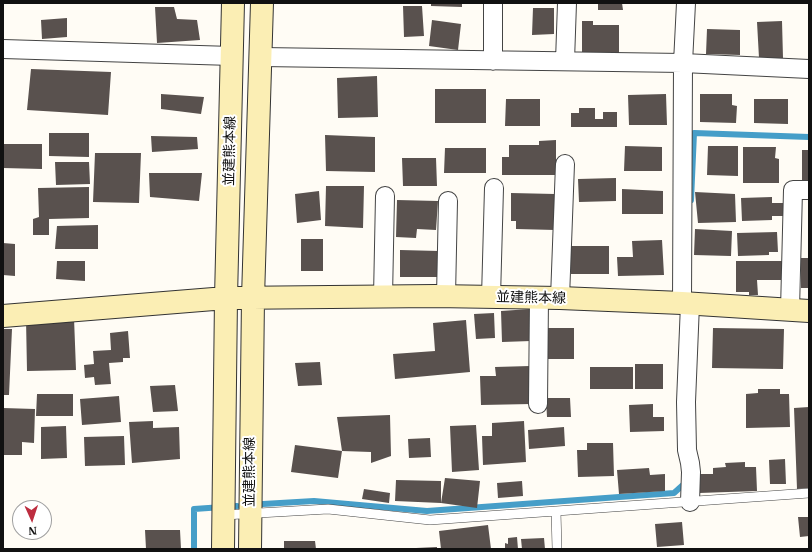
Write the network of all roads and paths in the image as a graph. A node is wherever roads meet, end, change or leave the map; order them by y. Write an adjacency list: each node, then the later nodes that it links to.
1 (233, 3): 7 (main road, 並建熊本線)
2 (262, 3): 8 (main road, 並建熊本線)
3 (494, 3): 9 (street)
4 (567, 3): 10 (street)
5 (686, 3): 11 (street)
6 (3, 49): 7 (street)
7 (232, 56): 21 (main road, 並建熊本線)
8 (261, 57): 9 (street); 22 (main road, 並建熊本線)
9 (493, 61): 10 (street)
10 (565, 62): 11 (street)
11 (683, 63): 12 (street); 24 (street)
12 (809, 69)
13 (565, 164): 23 (street)
14 (494, 188): 20 (street)
15 (809, 190): 25 (street)
16 (385, 196): 19 (street)
17 (448, 201): 18 (street)
18 (446, 296): 19 (main road, 並建熊本線); 20 (main road, 並建熊本線)
19 (383, 297): 22 (main road, 並建熊本線)
20 (491, 297): 23 (main road, 並建熊本線)
21 (226, 298): 22 (main road, 並建熊本線); 26 (main road, 並建熊本線); 32 (main road, 並建熊本線)
22 (253, 298): 31 (main road, 並建熊本線)
23 (550, 298): 24 (main road, 並建熊本線); 27 (street)
24 (686, 304): 25 (main road, 並建熊本線); 29 (street)
25 (799, 311)
26 (3, 316)
27 (538, 404)
28 (809, 493): 29 (lane)
29 (690, 502): 30 (lane)
30 (556, 511): 31 (lane); 35 (lane)
31 (250, 513): 32 (lane); 34 (main road, 並建熊本線)
32 (224, 515): 33 (main road, 並建熊本線)
33 (223, 549)
34 (250, 549)
35 (557, 549)

